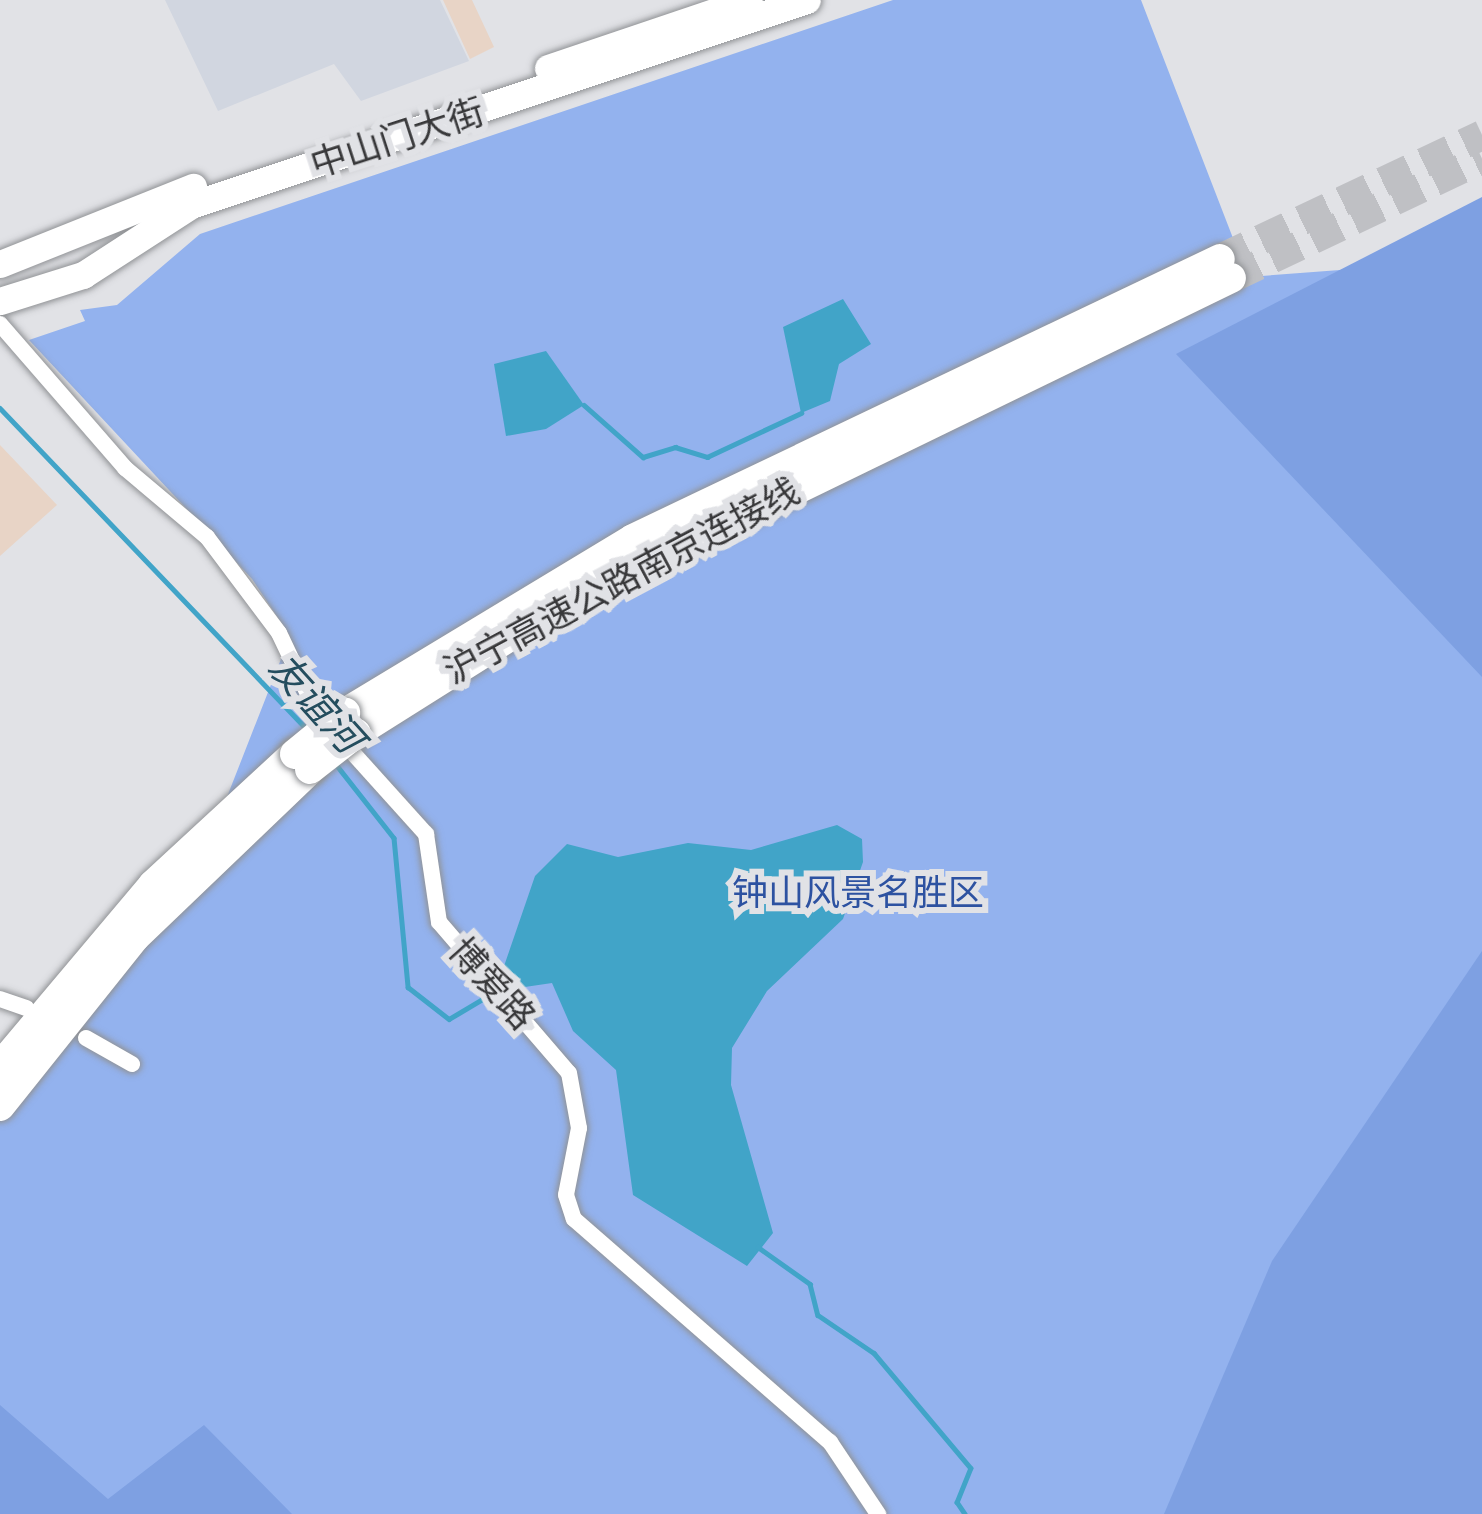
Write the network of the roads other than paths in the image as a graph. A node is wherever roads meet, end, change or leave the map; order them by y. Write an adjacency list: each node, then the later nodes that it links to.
1 (749, 0): 3 (main road, 中山门大街)
2 (807, 0): 5 (main road, 中山门大街)
3 (0, 264)
4 (1225, 268): 7 (highway, 沪宁高速公路南京连接线, bridge)
5 (0, 301)
6 (0, 324): 14 (street, 博爱路)
7 (303, 762): 12 (highway, 沪宁高速公路南京连接线); 13 (highway, 沪宁高速公路南京连接线)
8 (0, 999): 9 (street)
9 (26, 1008)
10 (86, 1038): 11 (street)
11 (132, 1064)
12 (0, 1067)
13 (0, 1106)
14 (878, 1514)

